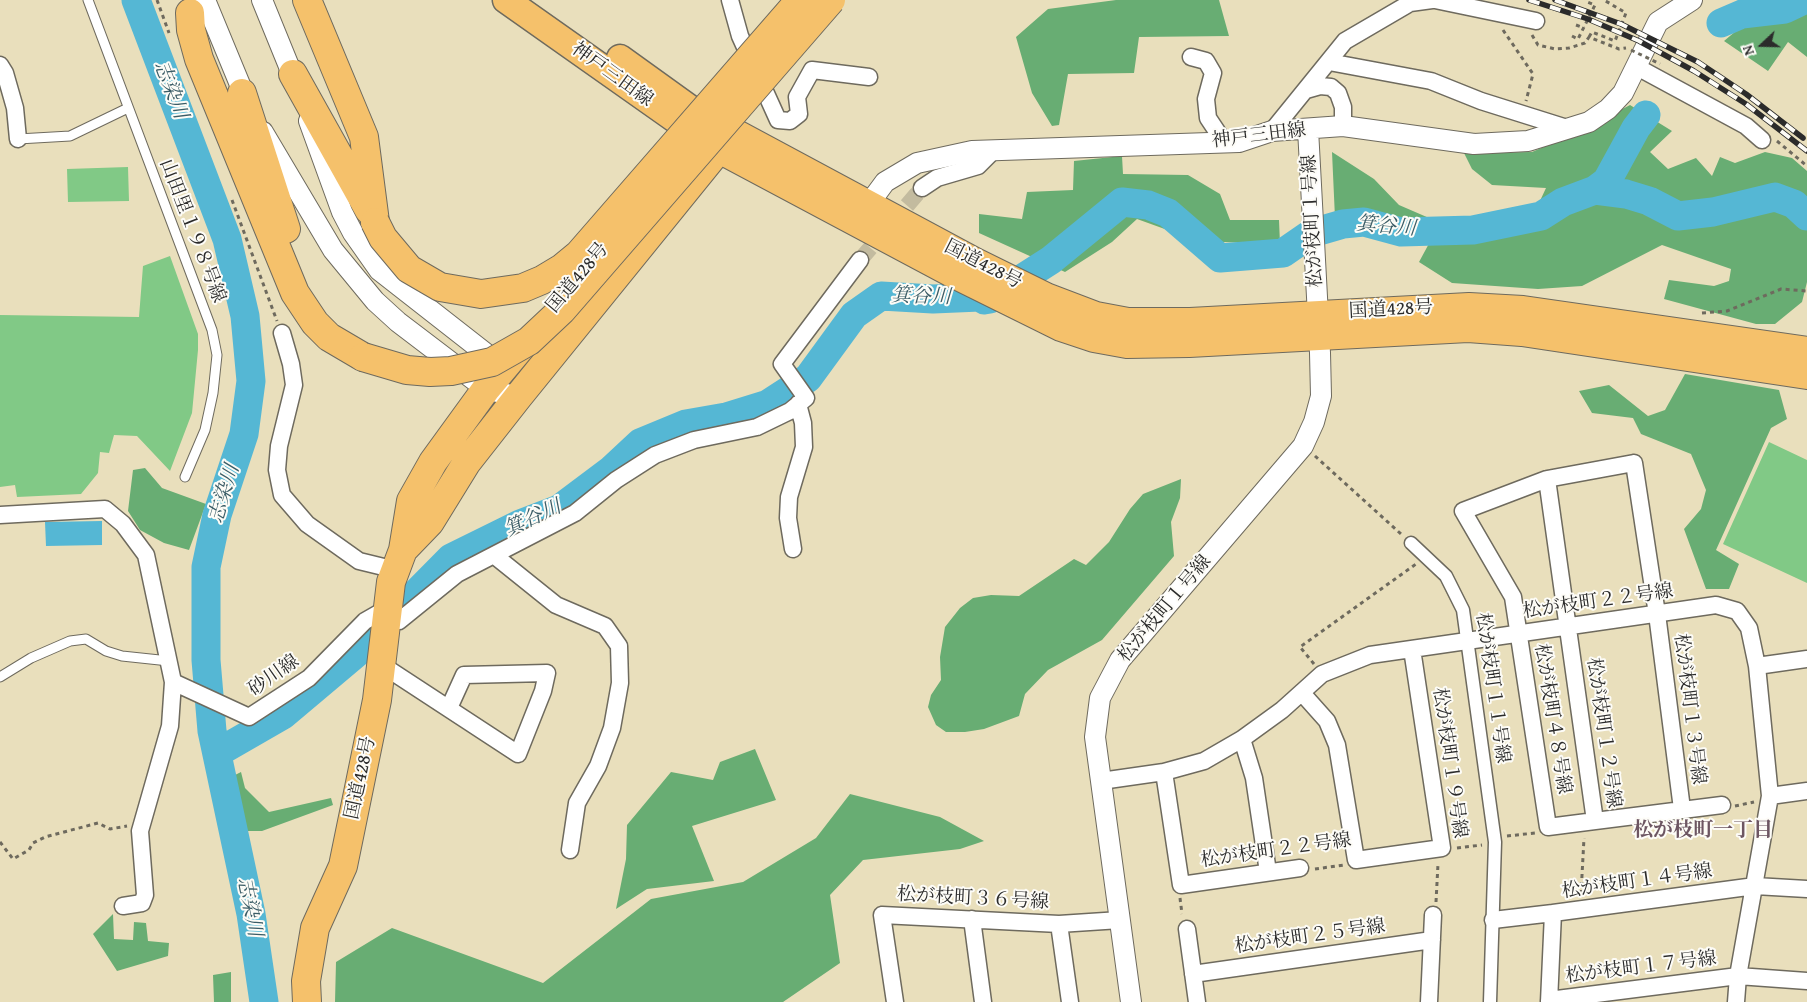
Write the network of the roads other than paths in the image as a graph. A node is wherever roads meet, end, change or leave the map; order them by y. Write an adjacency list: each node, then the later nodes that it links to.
1 (88, 0): 23 (lane, 山田里１９８号線)
2 (262, 0): 19 (street)
3 (307, 0): 35 (highway)
4 (506, 0): 28 (main road, 神戸三田線)
5 (538, 0): 28 (main road, 神戸三田線)
6 (730, 0): 18 (street)
7 (800, 0): 35 (highway, bridge)
8 (818, 0): 18 (street)
9 (831, 0): 41 (highway, bridge)
10 (1434, 0): 13 (street); 16 (street)
11 (1692, 0): 15 (street, 神戸三田線)
12 (197, 7): 22 (street); 41 (highway)
13 (1532, 19)
14 (1191, 58): 31 (street)
15 (1634, 59): 26 (street, 神戸三田線); 30 (street)
16 (1329, 62): 21 (street); 26 (street)
17 (0, 65): 29 (street)
18 (756, 72): 20 (street); 28 (street)
19 (293, 74): 35 (highway); 42 (street)
20 (869, 77)
21 (1306, 90): 24 (street); 27 (street)
22 (242, 93): 41 (highway); 44 (street)
23 (128, 108): 29 (lane); 47 (lane, 山田里１９８号線)
24 (1343, 126): 25 (street, 神戸三田線); 26 (street, 神戸三田線)
25 (1308, 129): 27 (street, 神戸三田線); 38 (street, 松が枝町１号線)
26 (1570, 129)
27 (1272, 130): 31 (street, 神戸三田線)
28 (711, 136): 34 (highway, 国道428号); 37 (highway, 国道428号); 42 (highway, 国道428号); 45 (highway, 国道428号)
29 (18, 139)
30 (1762, 140)
31 (1224, 142): 32 (street, 神戸三田線)
32 (994, 150): 33 (street); 34 (street, 神戸三田線)
33 (922, 188)
34 (868, 206): 37 (highway, 国道428号)
35 (375, 222)
36 (860, 260): 46 (street)
37 (1034, 302): 38 (highway, 国道428号)
38 (1319, 325): 40 (highway, 国道428号); 43 (highway, 国道428号); 69 (street, 松が枝町１号線)
39 (282, 333): 53 (street)
40 (1807, 351)
41 (363, 357)
42 (504, 368): 44 (highway, 国道428号); 45 (street)
43 (1807, 375)
44 (486, 389): 45 (street); 53 (highway, 国道428号)
45 (518, 397): 53 (highway, 国道428号)
46 (800, 398): 51 (street); 52 (street)
47 (185, 477)
48 (1547, 479): 54 (street, 松が枝町１３号線); 55 (street, 松が枝町１２号線); 57 (street, 松が枝町４８号線)
49 (0, 515): 61 (street)
50 (1411, 543): 58 (street, 松が枝町１１号線)
51 (793, 549)
52 (495, 556): 56 (street); 76 (street)
53 (399, 560): 56 (highway, 国道428号)
54 (1657, 614): 55 (street, 松が枝町２２号線); 62 (street, 松が枝町２２号線); 73 (street, 松が枝町１３号線)
55 (1567, 626): 57 (street, 松が枝町２２号線); 74 (street, 松が枝町１２号線)
56 (387, 627): 64 (street, 砂川線); 66 (street); 94 (highway, 国道428号)
57 (1518, 633): 58 (street, 松が枝町２２号線); 74 (street, 松が枝町４８号線)
58 (1467, 641): 59 (street, 松が枝町２２号線); 86 (street, 松が枝町１１号線)
59 (1412, 649): 65 (street, 松が枝町２２号線); 75 (street, 松が枝町１９号線)
60 (1807, 659): 62 (street)
61 (169, 661): 63 (lane); 64 (street)
62 (1757, 666): 71 (street, 松が枝町２２号線)
63 (0, 677)
64 (176, 683): 81 (street)
65 (1302, 693): 67 (street, 松が枝町２２号線); 75 (street, 松が枝町２２号線)
66 (449, 708): 66 (street)
67 (1242, 739): 68 (street, 松が枝町２２号線); 78 (street)
68 (1164, 772): 69 (street, 松が枝町２２号線); 78 (street, 松が枝町２２号線)
69 (1101, 780): 85 (street, 松が枝町１号線)
70 (1807, 791): 71 (street)
71 (1769, 798): 79 (street, 松が枝町２２号線)
72 (1722, 805): 73 (street, 松が枝町１２号線)
73 (1682, 809): 74 (street, 松が枝町１２号線)
74 (1590, 822)
75 (1442, 848)
76 (570, 850)
77 (1300, 868): 78 (street, 松が枝町２２号線)
78 (1268, 872)
79 (1755, 886): 80 (street, 松が枝町１４号線); 82 (street, 松が枝町１４号線); 91 (street, 松が枝町２２号線)
80 (1807, 889)
81 (123, 906)
82 (1553, 913): 86 (street); 93 (street, 松が枝町１４号線)
83 (1434, 915): 89 (street)
84 (972, 919): 87 (street, 松が枝町３６号線); 95 (street, 松が枝町３６号線); 96 (street)
85 (1120, 920): 87 (street, 松が枝町３６号線); 98 (street, 松が枝町１号線)
86 (1493, 920): 101 (street, 松が枝町１１号線)
87 (1059, 924): 97 (street)
88 (1187, 929): 90 (street)
89 (1432, 940): 90 (street, 松が枝町２５号線); 100 (street)
90 (1193, 974): 99 (street)
91 (1738, 976): 92 (street, 松が枝町１７号線); 93 (street, 松が枝町１７号線); 102 (street, 松が枝町２２号線)
92 (1807, 980)
93 (1549, 1001)
94 (307, 1002)
95 (895, 1002)
96 (983, 1002)
97 (1070, 1002)
98 (1131, 1002)
99 (1196, 1002)
100 (1429, 1002)
101 (1490, 1002)
102 (1736, 1002)

